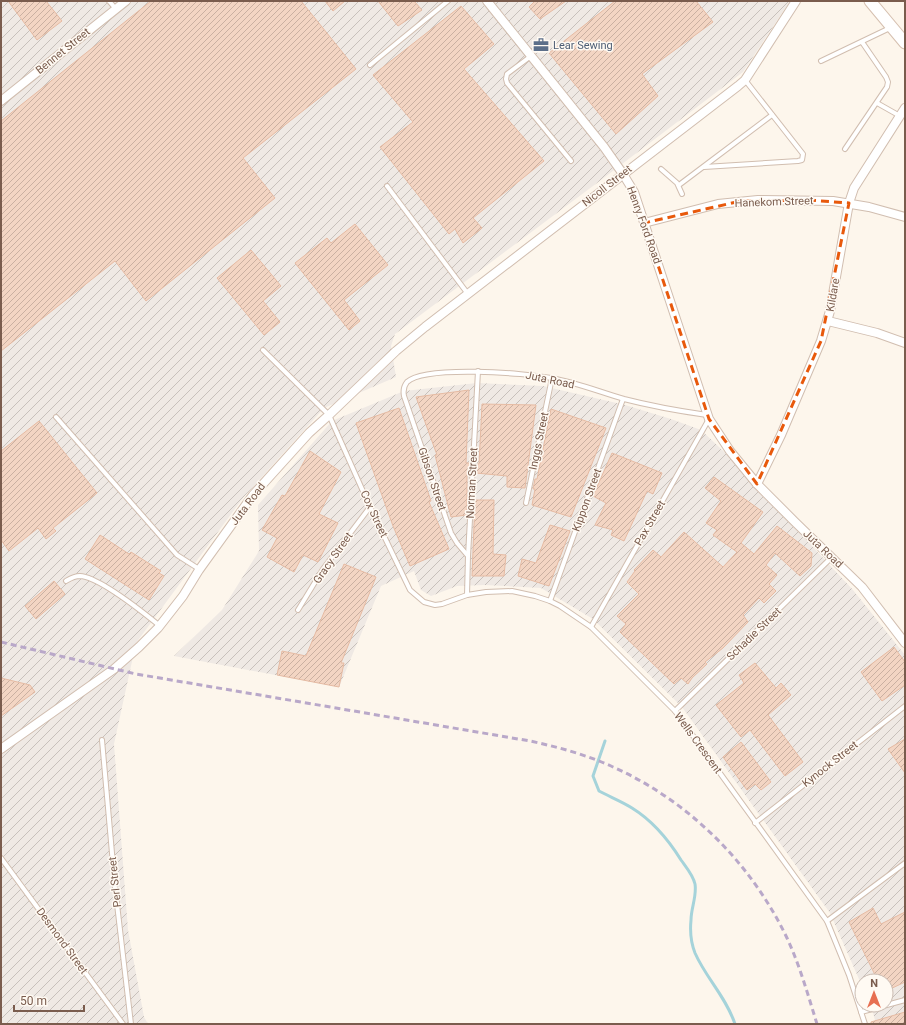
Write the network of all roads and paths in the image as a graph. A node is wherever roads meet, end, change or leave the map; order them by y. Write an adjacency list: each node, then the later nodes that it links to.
1 (109, 1): 7 (lane)
2 (126, 1): 7 (street, Bennet Street)
3 (487, 1): 11 (street, Henry Ford Road)
4 (796, 1): 14 (street, Nicoll Street)
5 (870, 1): 8 (street)
6 (446, 2): 13 (lane)
7 (116, 9): 15 (street, Bennet Street)
8 (892, 27): 9 (lane); 10 (street)
9 (862, 42): 12 (lane); 16 (lane)
10 (905, 43)
11 (531, 56): 21 (lane); 24 (street, Henry Ford Road)
12 (822, 61)
13 (370, 65)
14 (745, 80): 18 (lane); 24 (street, Nicoll Street)
15 (1, 101)
16 (877, 103): 19 (lane); 20 (lane)
17 (905, 108): 19 (street, Kildare)
18 (772, 115): 22 (lane); 22 (lane)
19 (900, 116): 28 (street, Kildare)
20 (845, 149)
21 (571, 161)
22 (704, 166): 25 (lane)
23 (660, 168): 25 (lane)
24 (623, 174): 30 (street, Henry Ford Road); 31 (street, Nicoll Street)
25 (679, 185): 27 (lane)
26 (387, 186): 31 (lane)
27 (682, 194)
28 (849, 203): 29 (street, Hanekom Street); 30 (street, Hanekom Street); 32 (street, Kildare)
29 (905, 217)
30 (644, 223): 42 (street, Henry Ford Road)
31 (468, 294): 35 (street, Nicoll Street)
32 (828, 321): 33 (street); 43 (street, Kildare)
33 (905, 343)
34 (264, 350): 40 (lane)
35 (396, 351): 40 (street, Juta Road)
36 (478, 371): 37 (lane, Juta Road); 38 (lane, Juta Road); 46 (lane, Norman Street)
37 (552, 378): 39 (lane, Juta Road); 44 (lane, Inggs Street)
38 (404, 396): 46 (lane, Gibson Street)
39 (624, 399): 42 (lane, Juta Road); 51 (lane, Kippon Street)
40 (329, 415): 45 (lane, Cox Street); 48 (street, Juta Road)
41 (56, 417): 48 (lane)
42 (708, 417): 43 (street, Juta Road); 55 (lane, Pax Street)
43 (757, 484): 47 (street, Juta Road)
44 (526, 503)
45 (370, 508): 52 (lane, Cox Street); 53 (lane, Gracy Street)
46 (468, 556): 50 (lane, Norman Street)
47 (832, 557): 56 (street, Juta Road); 58 (lane, Schadie Street)
48 (200, 570): 54 (street, Juta Road)
49 (66, 582): 54 (lane)
50 (467, 595): 51 (lane, Wells Crescent); 52 (lane, Wells Crescent)
51 (550, 601): 55 (lane, Wells Crescent)
52 (430, 604)
53 (298, 610)
54 (160, 626): 60 (street, Juta Road)
55 (591, 627): 58 (lane, Wells Crescent)
56 (905, 643)
57 (905, 706): 61 (lane, Kynock Street)
58 (675, 711): 61 (lane, Wells Crescent)
59 (102, 740): 70 (lane, Perl Street)
60 (1, 749)
61 (755, 823): 64 (lane, Wells Crescent)
62 (1, 858): 69 (lane, Desmond Street)
63 (905, 864): 64 (lane)
64 (827, 921): 65 (lane, Wells Crescent)
65 (854, 990)
66 (905, 1000): 67 (lane)
67 (894, 1003)
68 (861, 1013): 71 (lane, Wells Crescent)
69 (123, 1024)
70 (131, 1024)
71 (865, 1024)

